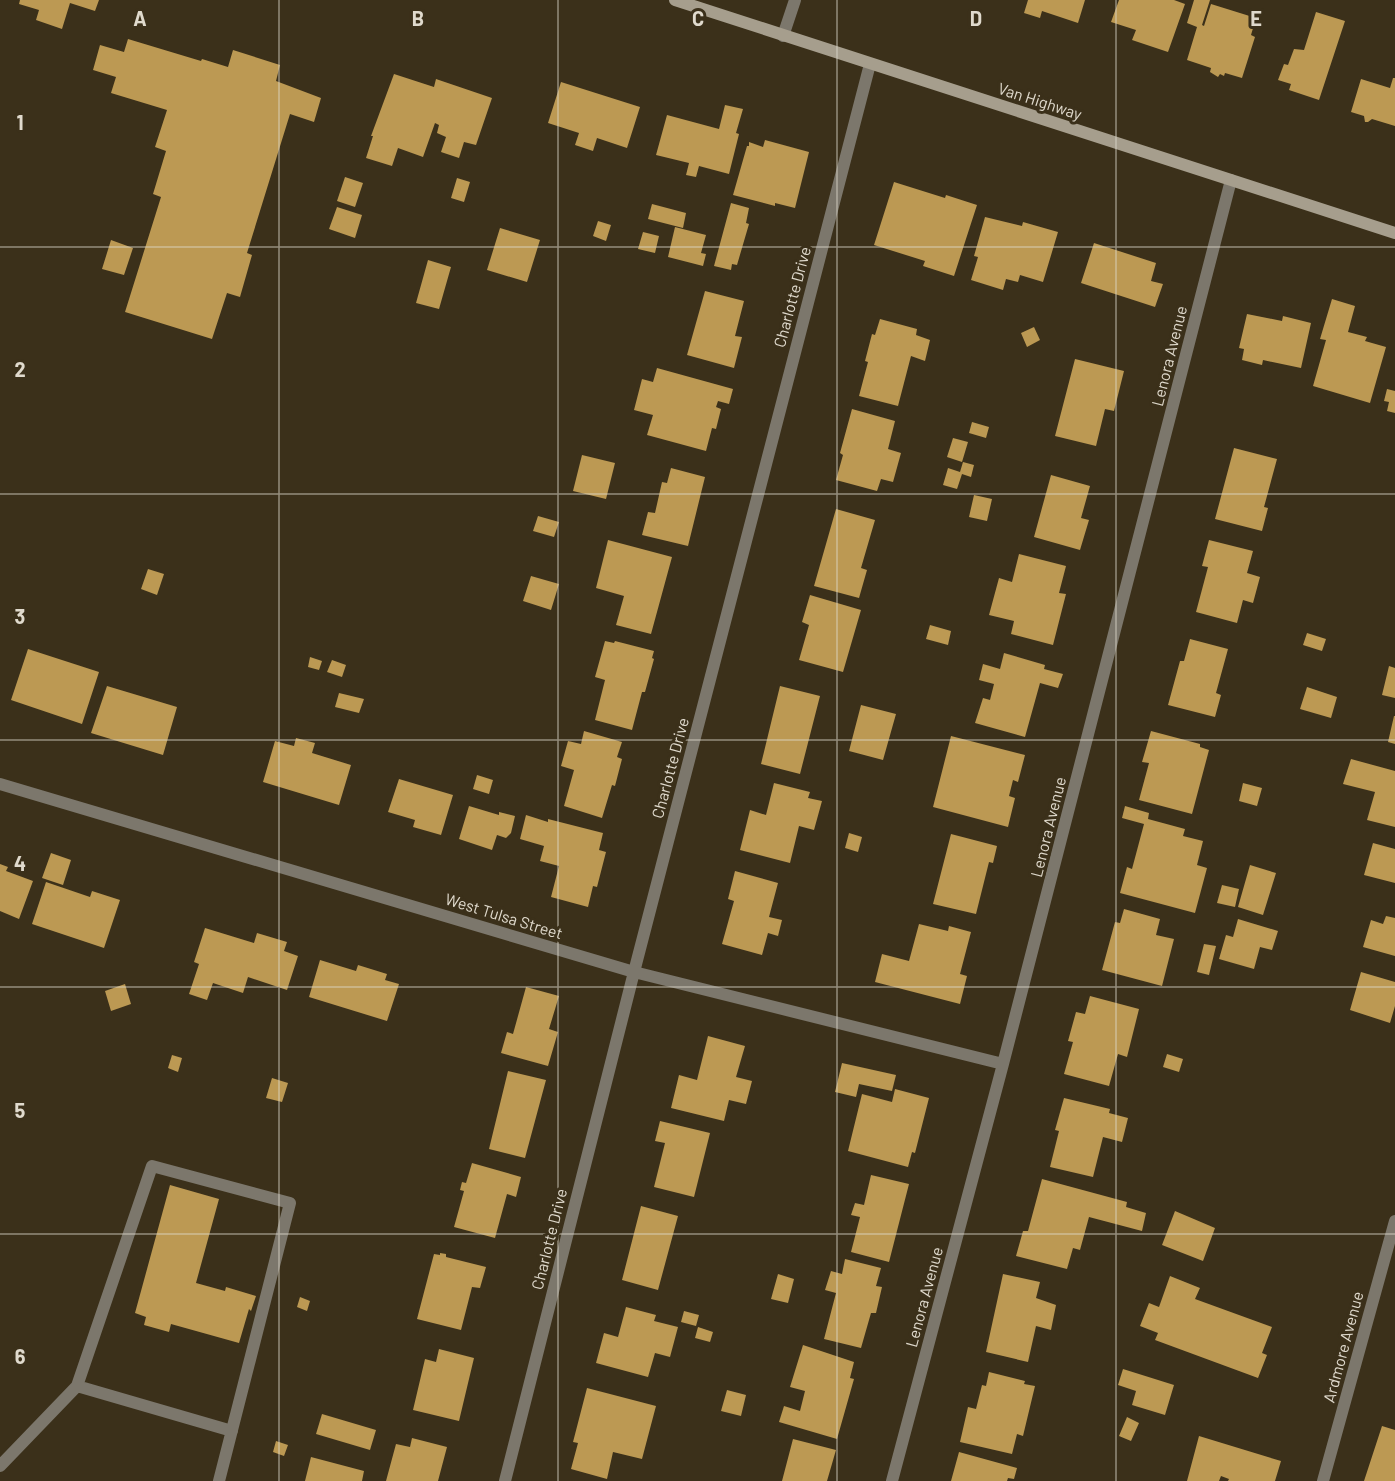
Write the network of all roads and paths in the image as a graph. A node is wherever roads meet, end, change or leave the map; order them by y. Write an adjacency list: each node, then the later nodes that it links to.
1 (675, 0): 3 (main road, Van Highway)
2 (795, 0): 3 (street)
3 (783, 36): 4 (main road, Van Highway)
4 (870, 64): 5 (main road, Van Highway); 8 (street, Charlotte Drive)
5 (1231, 180): 6 (main road, Van Highway); 9 (street, Lenora Avenue)
6 (1395, 233)
7 (0, 784): 8 (street, West Tulsa Street)
8 (634, 972): 9 (street, West Tulsa Street); 15 (street, Charlotte Drive)
9 (1003, 1064): 16 (street, Lenora Avenue)
10 (1395, 1221): 17 (street, Ardmore Avenue)
11 (77, 1386): 12 (street); 12 (street); 13 (street)
12 (232, 1431): 14 (street)
13 (0, 1466)
14 (219, 1481)
15 (505, 1481)
16 (892, 1481)
17 (1323, 1481)

